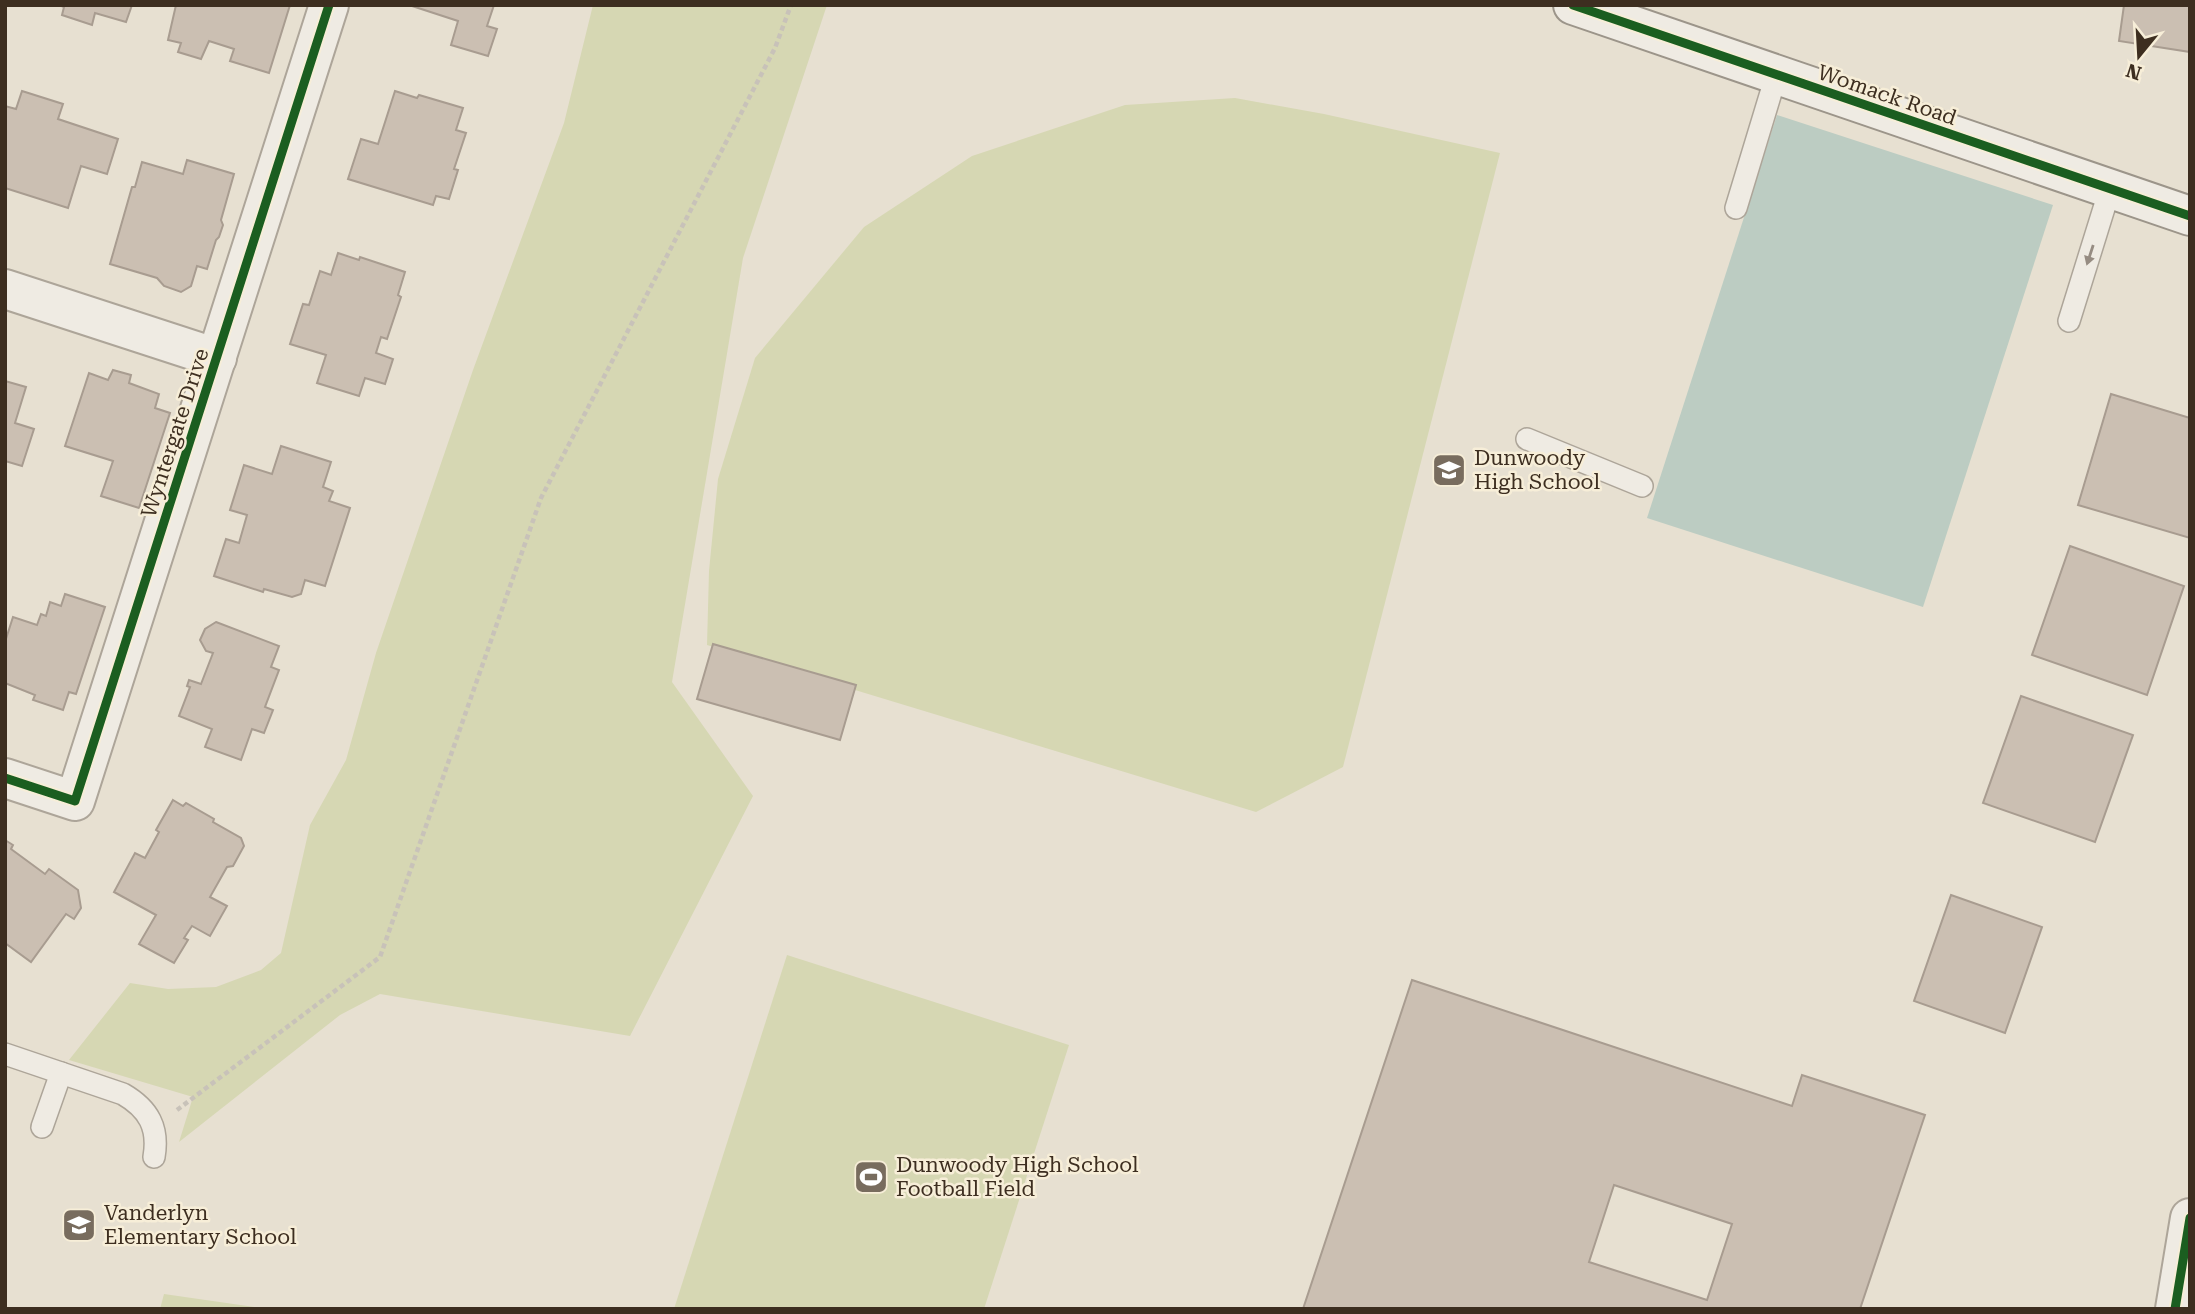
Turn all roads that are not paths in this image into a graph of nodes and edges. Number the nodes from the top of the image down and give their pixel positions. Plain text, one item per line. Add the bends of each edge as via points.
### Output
1 (329, 5) edge
2 (1573, 5) edge
3 (1776, 76) junction
4 (2110, 189) junction
5 (1736, 208) dead end
6 (2190, 216) edge
7 (5, 289) edge
8 (2069, 321) dead end
9 (217, 358) junction
10 (1527, 439) dead end
11 (1642, 485) dead end
12 (5, 778) edge
13 (5, 1054) edge
14 (61, 1073) junction
15 (42, 1128) dead end
16 (154, 1157) dead end
17 (2190, 1219) edge
18 (2175, 1309) edge

1 - 9 street, Wyntergate Drive
2 - 3 street, Womack Road
3 - 4 street, Womack Road
3 - 5 lane
4 - 6 street, Womack Road
4 -> 8 lane
7 - 9 street
9 - 12 street, Wyntergate Drive via 75,801
10 - 11 lane
13 - 14 lane
14 - 15 lane
14 - 16 lane via 136,1101 155,1127
17 - 18 street

